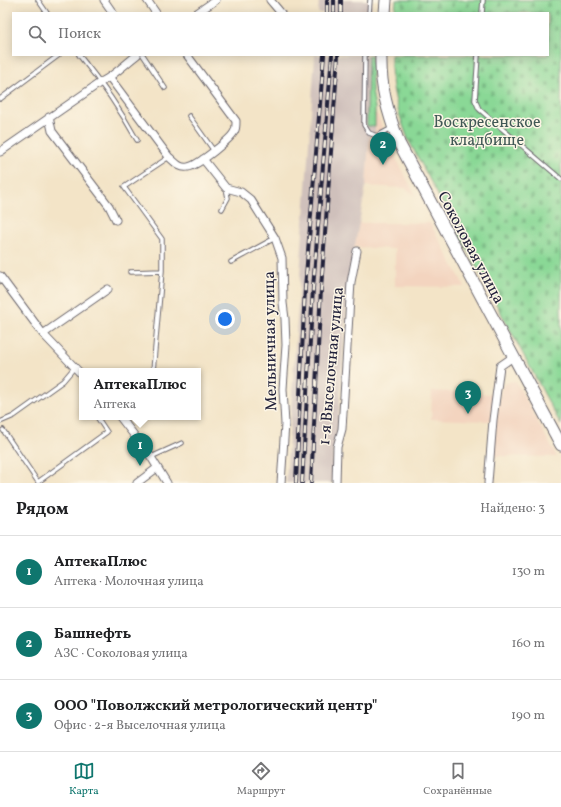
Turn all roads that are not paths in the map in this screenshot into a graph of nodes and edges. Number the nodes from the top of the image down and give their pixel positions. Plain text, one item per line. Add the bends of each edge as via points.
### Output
1 (38, 0) edge
2 (104, 0) edge
3 (147, 0) edge
4 (216, 0) edge
5 (270, 0) edge
6 (370, 0) edge
7 (386, 0) edge
8 (483, 0) edge
9 (46, 12) edge
10 (112, 12) edge
11 (155, 12) edge
12 (198, 12) edge
13 (280, 12) edge
14 (369, 12) edge
15 (385, 12) edge
16 (482, 12) edge
17 (58, 56) edge
18 (80, 56) edge
19 (136, 56) edge
20 (144, 56) edge
21 (188, 56) edge
22 (365, 56) edge
23 (382, 56) edge
24 (478, 56) edge
25 (110, 78) junction
26 (100, 82) junction
27 (165, 88) dead end
28 (0, 99) edge
29 (189, 116) dead end
30 (49, 118) junction
31 (393, 128) junction
32 (137, 140) dead end
33 (214, 151) junction
34 (0, 152) edge
35 (170, 157) junction
36 (203, 159) junction
37 (561, 179) edge
38 (226, 188) junction
39 (222, 209) dead end
40 (116, 220) dead end
41 (275, 238) junction
42 (357, 251) dead end
43 (231, 262) dead end
44 (130, 272) dead end
45 (162, 272) junction
46 (0, 276) edge
47 (108, 289) dead end
48 (43, 334) junction
49 (513, 358) junction
50 (75, 367) junction
51 (153, 368) edge
52 (79, 372) edge
53 (99, 420) edge
54 (124, 420) edge
55 (0, 422) edge
56 (3, 430) dead end
57 (182, 443) dead end
58 (561, 445) edge
59 (151, 457) junction
60 (157, 468) junction
61 (137, 483) edge
62 (167, 483) edge
63 (281, 483) edge
64 (336, 483) edge
65 (488, 483) edge

1 - 9 lane
2 - 10 street
3 - 11 street
4 - 12 street
5 - 13 street
6 - 14 lane
7 - 15 main road
8 - 16 lane
17 - 28 lane
18 - 26 lane
19 - 25 street
20 - 27 lane
21 - 33 street via 236,121 236,130 232,136
22 - 31 lane via 364,125 369,133 376,136
23 - 31 main road, Соколовая улица via 383,89
24 - 37 lane via 475,100 479,109
25 - 26 street
25 - 35 street
26 - 30 street
26 - 32 lane via 122,112
29 - 33 lane
30 - 34 street
30 - 40 street via 52,131 109,206
31 - 49 main road, Соколовая улица
33 - 36 street
35 - 36 street via 179,166 184,167
35 - 45 lane via 124,187 162,239
36 - 38 street
38 - 39 lane via 228,198
38 - 41 street, Мельничная улица via 241,192 251,200
41 - 43 lane
41 - 63 street, Мельничная улица via 282,258 286,345
42 - 64 street, 1-я Выселочная улица via 351,282
44 - 45 lane
45 - 51 lane
46 - 48 street
47 - 48 street
48 - 50 street
49 - 58 main road, Соколовая улица
49 - 65 street via 500,366
50 - 52 street
50 - 55 lane via 63,381 14,416
53 - 56 lane via 107,432 38,482
54 - 59 street
57 - 59 lane
59 - 60 street
60 - 61 street
60 - 62 street

